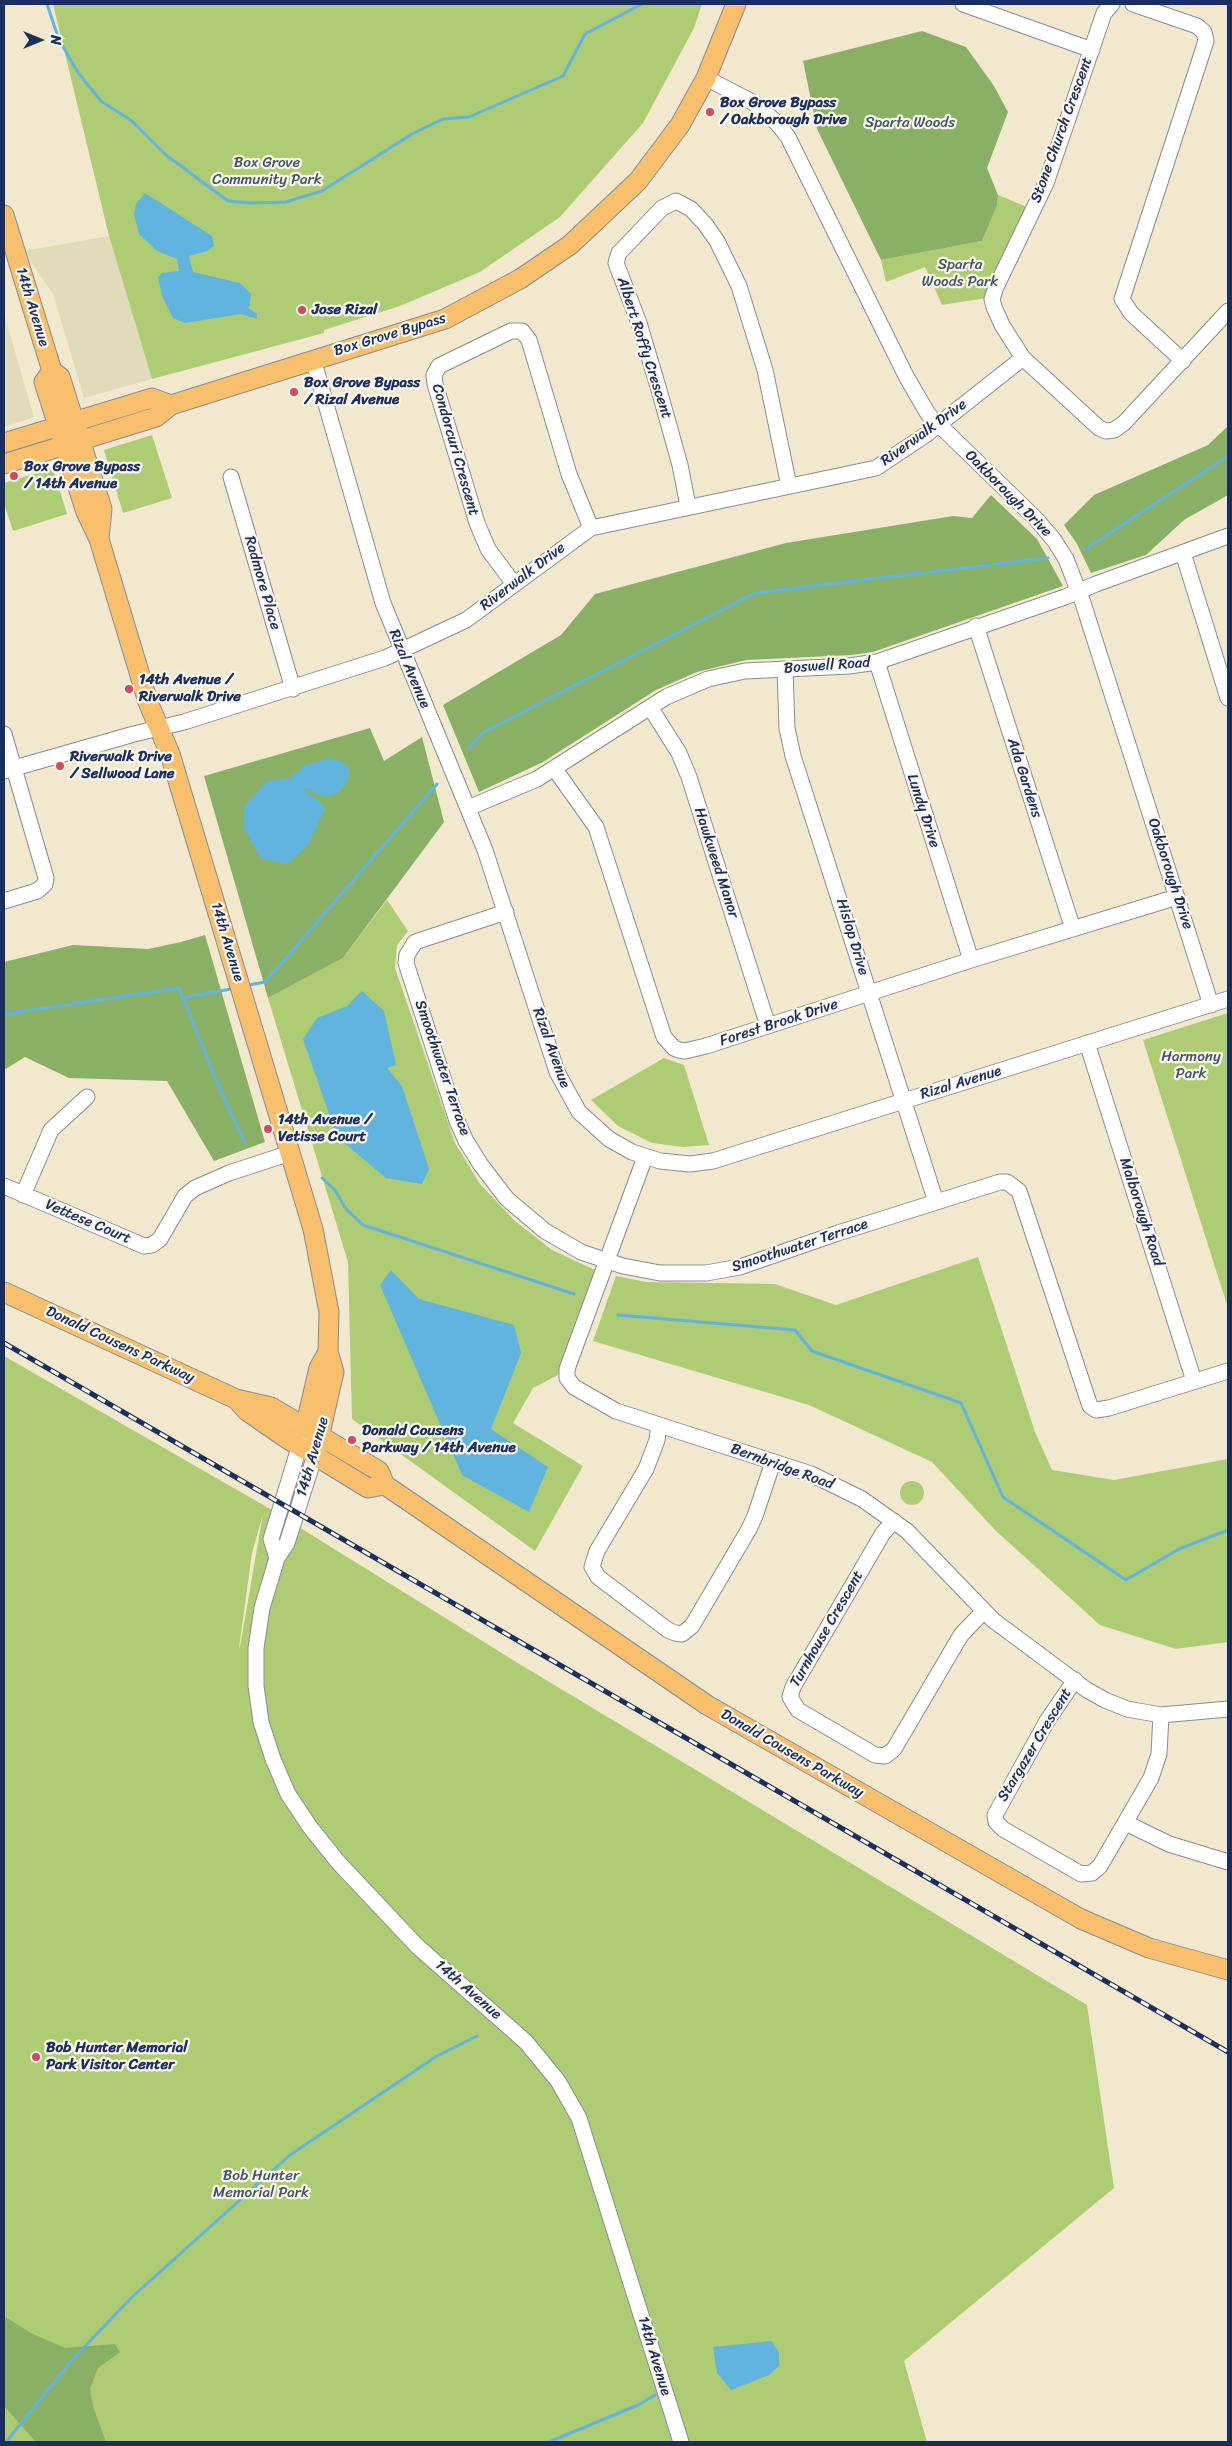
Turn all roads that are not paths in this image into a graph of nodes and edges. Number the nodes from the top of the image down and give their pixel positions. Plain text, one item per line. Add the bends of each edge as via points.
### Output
1 (736, 4) edge
2 (963, 4) edge
3 (1112, 4) edge
4 (1133, 4) edge
5 (1092, 50) junction
6 (706, 78) junction
7 (4, 215) edge
8 (1228, 311) edge
9 (1024, 358) junction
10 (313, 359) junction
11 (1183, 361) junction
12 (171, 404) junction
13 (66, 424) junction
14 (938, 425) junction
15 (4, 443) edge
16 (72, 443) junction
17 (4, 464) edge
18 (231, 477) dead end
19 (790, 486) junction
20 (688, 506) junction
21 (591, 528) junction
22 (1228, 536) edge
23 (1183, 554) junction
24 (514, 584) junction
25 (1079, 591) junction
26 (976, 626) junction
27 (401, 650) junction
28 (877, 662) junction
29 (785, 669) junction
30 (293, 689) junction
31 (1228, 698) edge
32 (650, 707) junction
33 (159, 728) junction
34 (4, 734) edge
35 (554, 768) junction
36 (9, 770) edge
37 (468, 808) junction
38 (1178, 897) junction
39 (4, 901) edge
40 (506, 912) junction
41 (1073, 929) junction
42 (971, 960) junction
43 (870, 994) junction
44 (1228, 999) edge
45 (1211, 1004) junction
46 (768, 1026) junction
47 (1087, 1043) junction
48 (87, 1097) dead end
49 (904, 1101) junction
50 (290, 1153) junction
51 (645, 1157) junction
52 (4, 1186) edge
53 (24, 1194) junction
54 (936, 1202) junction
55 (606, 1260) junction
56 (4, 1292) edge
57 (1228, 1370) edge
58 (1194, 1381) junction
59 (659, 1425) junction
60 (310, 1442) junction
61 (773, 1462) junction
62 (894, 1520) junction
63 (983, 1612) junction
64 (1075, 1680) junction
65 (1228, 1708) edge
66 (1161, 1715) junction
67 (1126, 1823) junction
68 (1228, 1862) edge
69 (1228, 1970) edge
70 (681, 2442) edge

1 - 6 main road, Box Grove Bypass
2 - 5 street
3 - 5 street, Stone Church Crescent via 1104,13
4 - 11 street via 1197,26 1204,32 1206,41 1122,299 1131,313
5 - 9 street, Stone Church Crescent via 1046,183 992,298 1002,325
6 - 10 main road, Box Grove Bypass via 680,125 638,181 570,245 520,279 445,319
6 - 14 street, Oakborough Drive via 754,103 788,137 906,376
7 - 13 main road, 14th Avenue via 52,371 60,377
8 - 11 street, Stone Church Crescent
9 - 11 street, Stone Church Crescent via 1106,431 1124,423
9 - 14 street, Riverwalk Drive
10 - 12 main road, Box Grove Bypass
10 - 27 street, Rizal Avenue via 383,603
12 - 13 main road, Box Grove Bypass via 152,398
12 - 16 main road, Box Grove Bypass via 156,417
13 - 15 main road, Box Grove Bypass
13 - 16 main road, 14th Avenue
14 - 19 street, Riverwalk Drive via 876,468
14 - 25 street, Oakborough Drive via 1046,530 1066,558
16 - 17 main road, Box Grove Bypass
16 - 33 main road, 14th Avenue via 102,509 99,539 148,702
18 - 30 street, Radmore Place
19 - 20 street, Riverwalk Drive
19 - 20 street, Albert Roffy Crescent via 765,370 739,286 705,224 691,209 676,201 662,208 619,253 616,263 654,373
20 - 21 street, Riverwalk Drive
21 - 24 street, Riverwalk Drive
21 - 24 street, Condorcuri Crescent via 568,474 529,340 522,331 511,331 439,366 434,374 435,384 477,523 488,549
22 - 23 street, Boswell Road
23 - 25 street, Boswell Road
23 - 31 street
24 - 27 street, Riverwalk Drive via 453,627
25 - 26 street, Boswell Road
25 - 38 street, Oakborough Drive
26 - 28 street, Boswell Road
26 - 41 street, Ada Gardens
27 - 30 street, Riverwalk Drive via 354,670
27 - 37 street, Rizal Avenue
28 - 29 street, Boswell Road
28 - 42 street, Lundy Drive
29 - 32 street, Boswell Road via 744,671 708,680
29 - 43 street, Hislop Drive via 787,728 792,750
30 - 33 street, Riverwalk Drive
32 - 35 street, Boswell Road
32 - 46 street, Hawkweed Manor via 684,765
33 - 36 street, Riverwalk Drive
33 - 50 main road, 14th Avenue via 170,754
34 - 36 street
35 - 37 street, Boswell Road
35 - 46 street, Forest Brook Drive via 596,827 668,1043 685,1051
36 - 39 street via 46,878 37,891
37 - 40 street, Rizal Avenue
38 - 41 street, Forest Brook Drive
38 - 45 street, Oakborough Drive
40 - 51 street, Rizal Avenue via 564,1089 579,1112 596,1129 617,1144
40 - 55 street, Smoothwater Terrace via 416,942 406,963 457,1120 481,1165 507,1199 545,1231 581,1252
41 - 42 street, Forest Brook Drive
42 - 43 street, Forest Brook Drive
43 - 46 street, Forest Brook Drive
43 - 49 street, Hislop Drive
44 - 45 street, Rizal Avenue
45 - 47 street, Rizal Avenue
47 - 49 street, Rizal Avenue
47 - 58 street, Malborough Road
48 - 53 street via 52,1130
49 - 51 street, Rizal Avenue via 713,1161 681,1163
49 - 54 street, Hislop Drive
50 - 53 street, Vettese Court via 195,1188 184,1196 160,1239 144,1246
50 - 60 main road, 14th Avenue via 313,1229 329,1312 328,1352 334,1372
51 - 55 street, Bernbridge Road
52 - 53 street, Vettese Court
54 - 55 street, Smoothwater Terrace via 730,1270 660,1273
54 - 58 street, Smoothwater Terrace via 1000,1182 1013,1184 1020,1191 1090,1406 1102,1410
55 - 59 street, Bernbridge Road via 567,1369 567,1378 574,1387 597,1402
56 - 60 main road, Donald Cousens Parkway via 236,1399 247,1411
57 - 58 street, Smoothwater Terrace
59 - 61 street, Bernbridge Road
59 - 61 street via 646,1469 597,1551 592,1567 598,1577 675,1633 682,1634 692,1626 749,1529
60 - 69 main road, Donald Cousens Parkway via 368,1488 385,1485 707,1705 1081,1919 1149,1948
60 - 70 street, 14th Avenue via 287,1543 277,1558 262,1608 256,1648 256,1686 261,1722 273,1759 288,1794 338,1862 417,1946 526,2042 558,2081 579,2118
61 - 62 street, Bernbridge Road via 842,1488
62 - 63 street, Bernbridge Road via 939,1562
62 - 63 street, Turnhouse Crescent via 883,1533 793,1687 790,1697 798,1710 875,1754 885,1756 894,1749 961,1634
63 - 64 street, Bernbridge Road
64 - 66 street, Bernbridge Road via 1115,1705
64 - 67 street, Stargazer Crescent via 1047,1721 1000,1803 996,1822 1004,1830 1081,1874 1092,1873 1100,1866
65 - 66 street, Bernbridge Road
66 - 67 street, Stargazer Crescent via 1156,1764
67 - 68 street via 1161,1841

